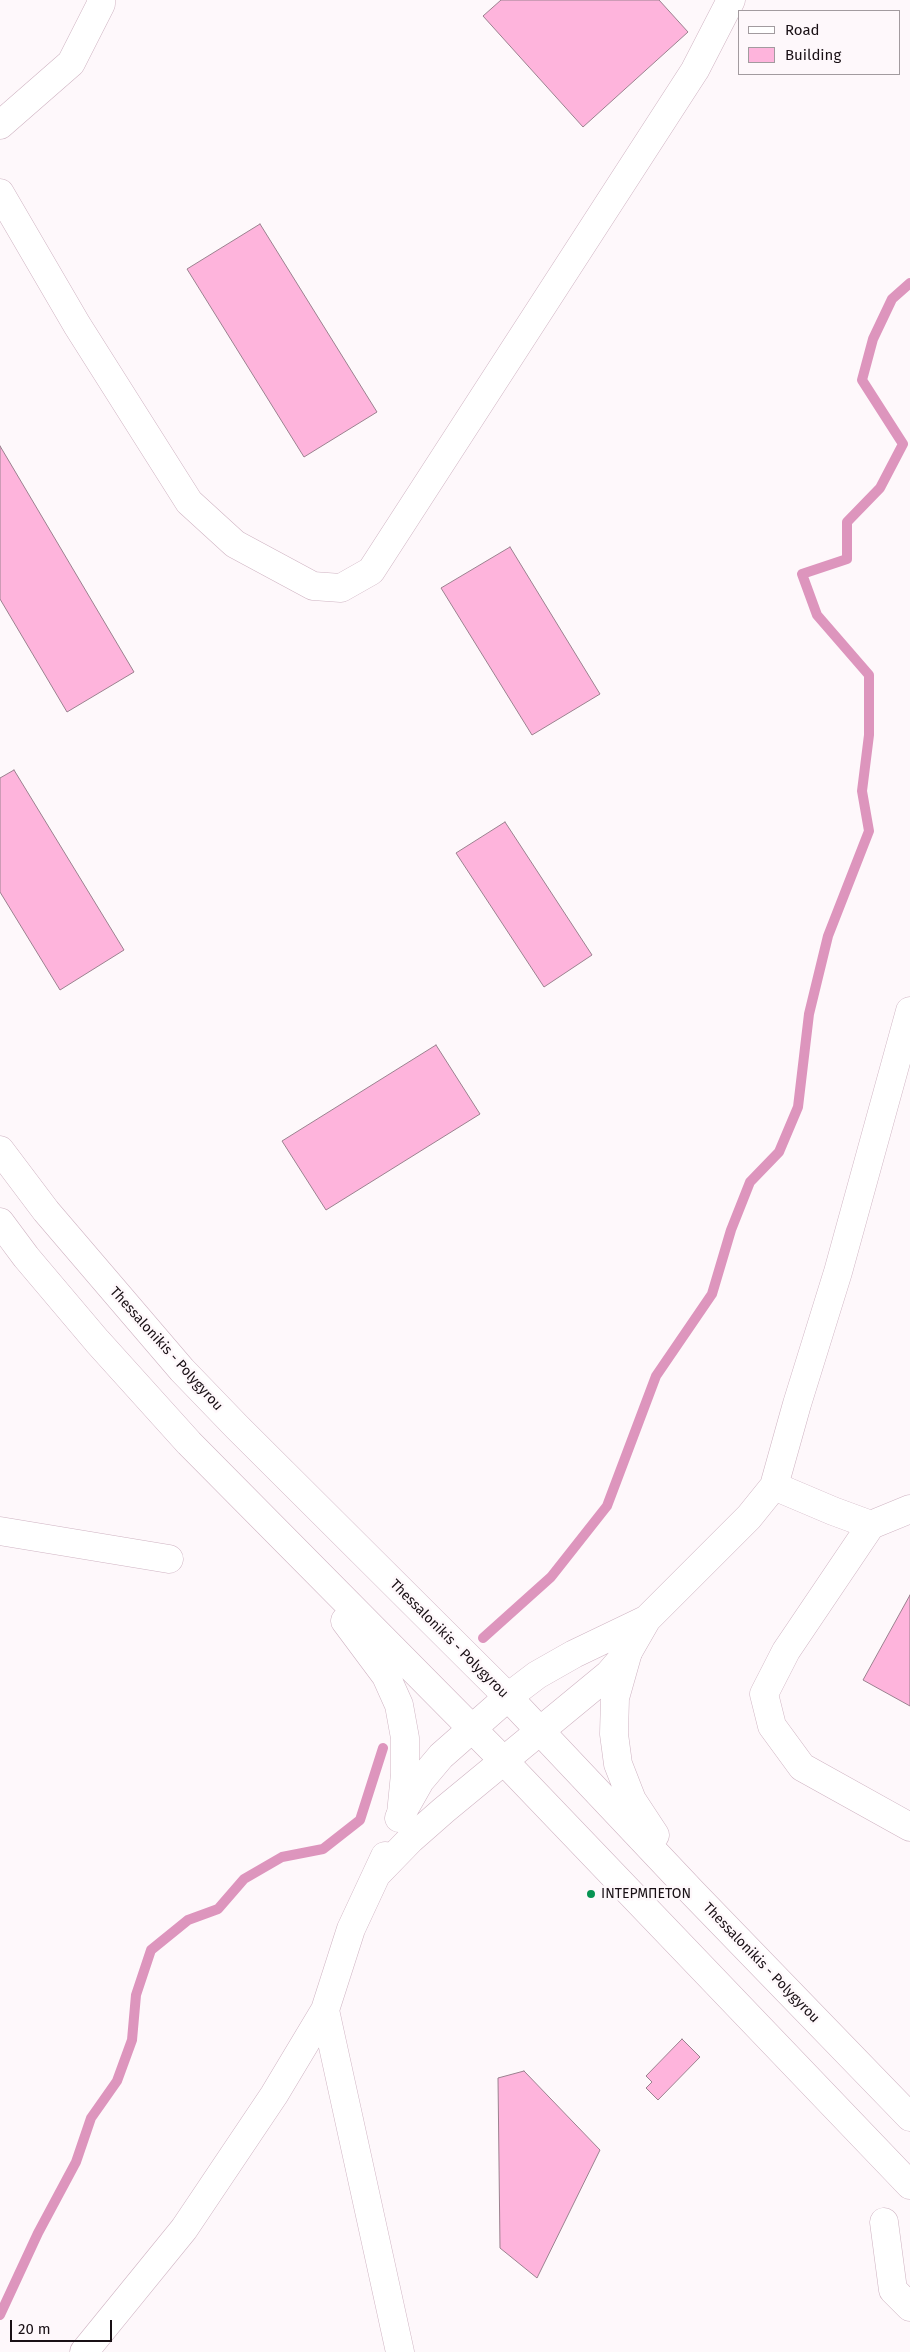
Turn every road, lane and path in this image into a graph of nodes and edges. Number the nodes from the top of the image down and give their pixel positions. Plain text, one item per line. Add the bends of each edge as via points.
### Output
1 (101, 0) edge
2 (731, 0) edge
3 (0, 125) edge
4 (0, 193) edge
5 (910, 1011) edge
6 (906, 1040) edge
7 (0, 1150) edge
8 (0, 1222) edge
9 (774, 1486) junction
10 (910, 1509) edge
11 (871, 1525) junction
12 (0, 1531) edge
13 (291, 1548) junction
14 (169, 1559) dead end
15 (647, 1620) junction
16 (628, 1652) junction
17 (508, 1697) junction
18 (472, 1728) junction
19 (540, 1732) junction
20 (504, 1761) junction
21 (401, 1814) junction
22 (910, 1827) edge
23 (378, 1873) junction
24 (693, 1893) junction
25 (324, 2010) junction
26 (910, 2117) edge
27 (910, 2185) edge
28 (884, 2222) dead end
29 (910, 2307) edge
30 (84, 2352) edge
31 (400, 2352) edge

1 - 3 street via 71,63
2 - 4 street via 695,70 371,571 341,588 313,586 235,544 189,502 77,325
5 - 6 street
6 - 9 street
7 - 17 street, Thessalonikis - Polygyrou via 52,1219 182,1370
8 - 13 street via 97,1341 189,1443
9 - 11 street
9 - 15 street via 749,1517
10 - 11 street
11 - 22 street via 786,1651 764,1694 772,1726 802,1767
12 - 14 street
13 - 18 street
13 - 21 street via 386,1676 399,1705 405,1738
15 - 16 street
15 - 17 street via 574,1654 537,1675
16 - 19 street via 609,1674
16 - 24 street via 615,1698 614,1734 618,1764 632,1800
17 - 18 street
17 - 19 street, Thessalonikis - Polygyrou
18 - 20 street
18 - 21 street via 420,1781
19 - 20 street
19 - 24 street, Thessalonikis - Polygyrou
20 - 23 street via 411,1839
20 - 27 street
21 - 23 street
23 - 25 street via 351,1929
24 - 26 street, Thessalonikis - Polygyrou
25 - 30 street via 274,2095 184,2229
25 - 31 street
28 - 29 street via 893,2290

